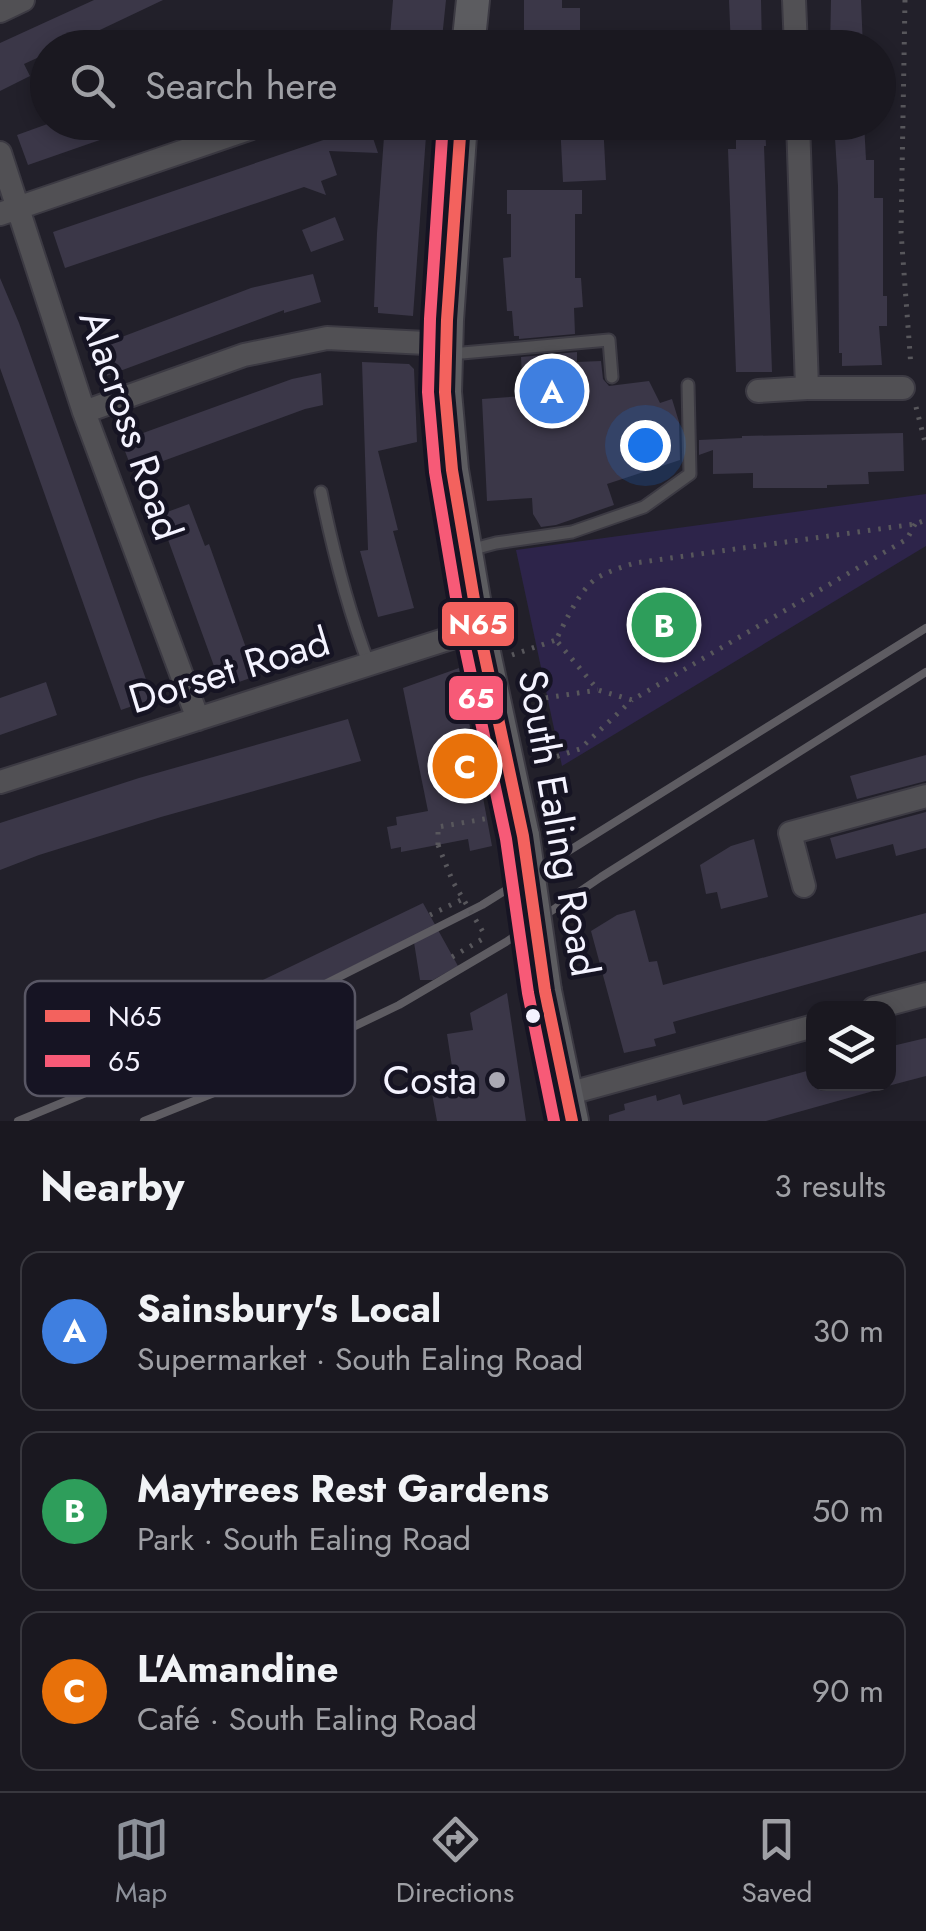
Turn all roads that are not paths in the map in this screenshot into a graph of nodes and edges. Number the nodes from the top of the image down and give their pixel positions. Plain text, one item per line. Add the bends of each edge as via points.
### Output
1 (23, 0) edge
2 (472, 0) edge
3 (794, 0) edge
4 (0, 11) edge
5 (470, 30) edge
6 (795, 30) edge
7 (216, 140) edge
8 (460, 140) edge
9 (799, 140) edge
10 (0, 153) edge
11 (9, 211) edge
12 (446, 349) junction
13 (612, 378) dead end
14 (907, 378) road end
15 (688, 384) dead end
16 (807, 388) junction
17 (758, 391) dead end
18 (84, 412) junction
19 (321, 492) dead end
20 (466, 551) junction
21 (479, 628) junction
22 (369, 665) junction
23 (198, 719) junction
24 (0, 782) edge
25 (926, 796) edge
26 (804, 886) dead end
27 (926, 994) edge
28 (896, 1002) edge
29 (806, 1029) edge
30 (570, 1108) edge

1 - 4 street
2 - 5 main road
3 - 6 street
7 - 11 street
8 - 12 main road, South Ealing Road
9 - 16 street
10 - 11 street, Alacross Road
11 - 18 street, Alacross Road
12 - 13 lane via 609,340
12 - 18 street via 327,338 244,355
12 - 20 main road, South Ealing Road via 452,470
14 - 16 street
15 - 20 lane via 690,474 669,490 644,508 572,532
16 - 17 street
18 - 23 street, Alacross Road
19 - 22 lane
20 - 21 main road, South Ealing Road
21 - 22 street, Dorset Road
21 - 30 main road, South Ealing Road, bridge
22 - 23 street, Dorset Road
23 - 24 street, Dorset Road
25 - 26 street via 790,833
27 - 28 street
29 - 30 street

